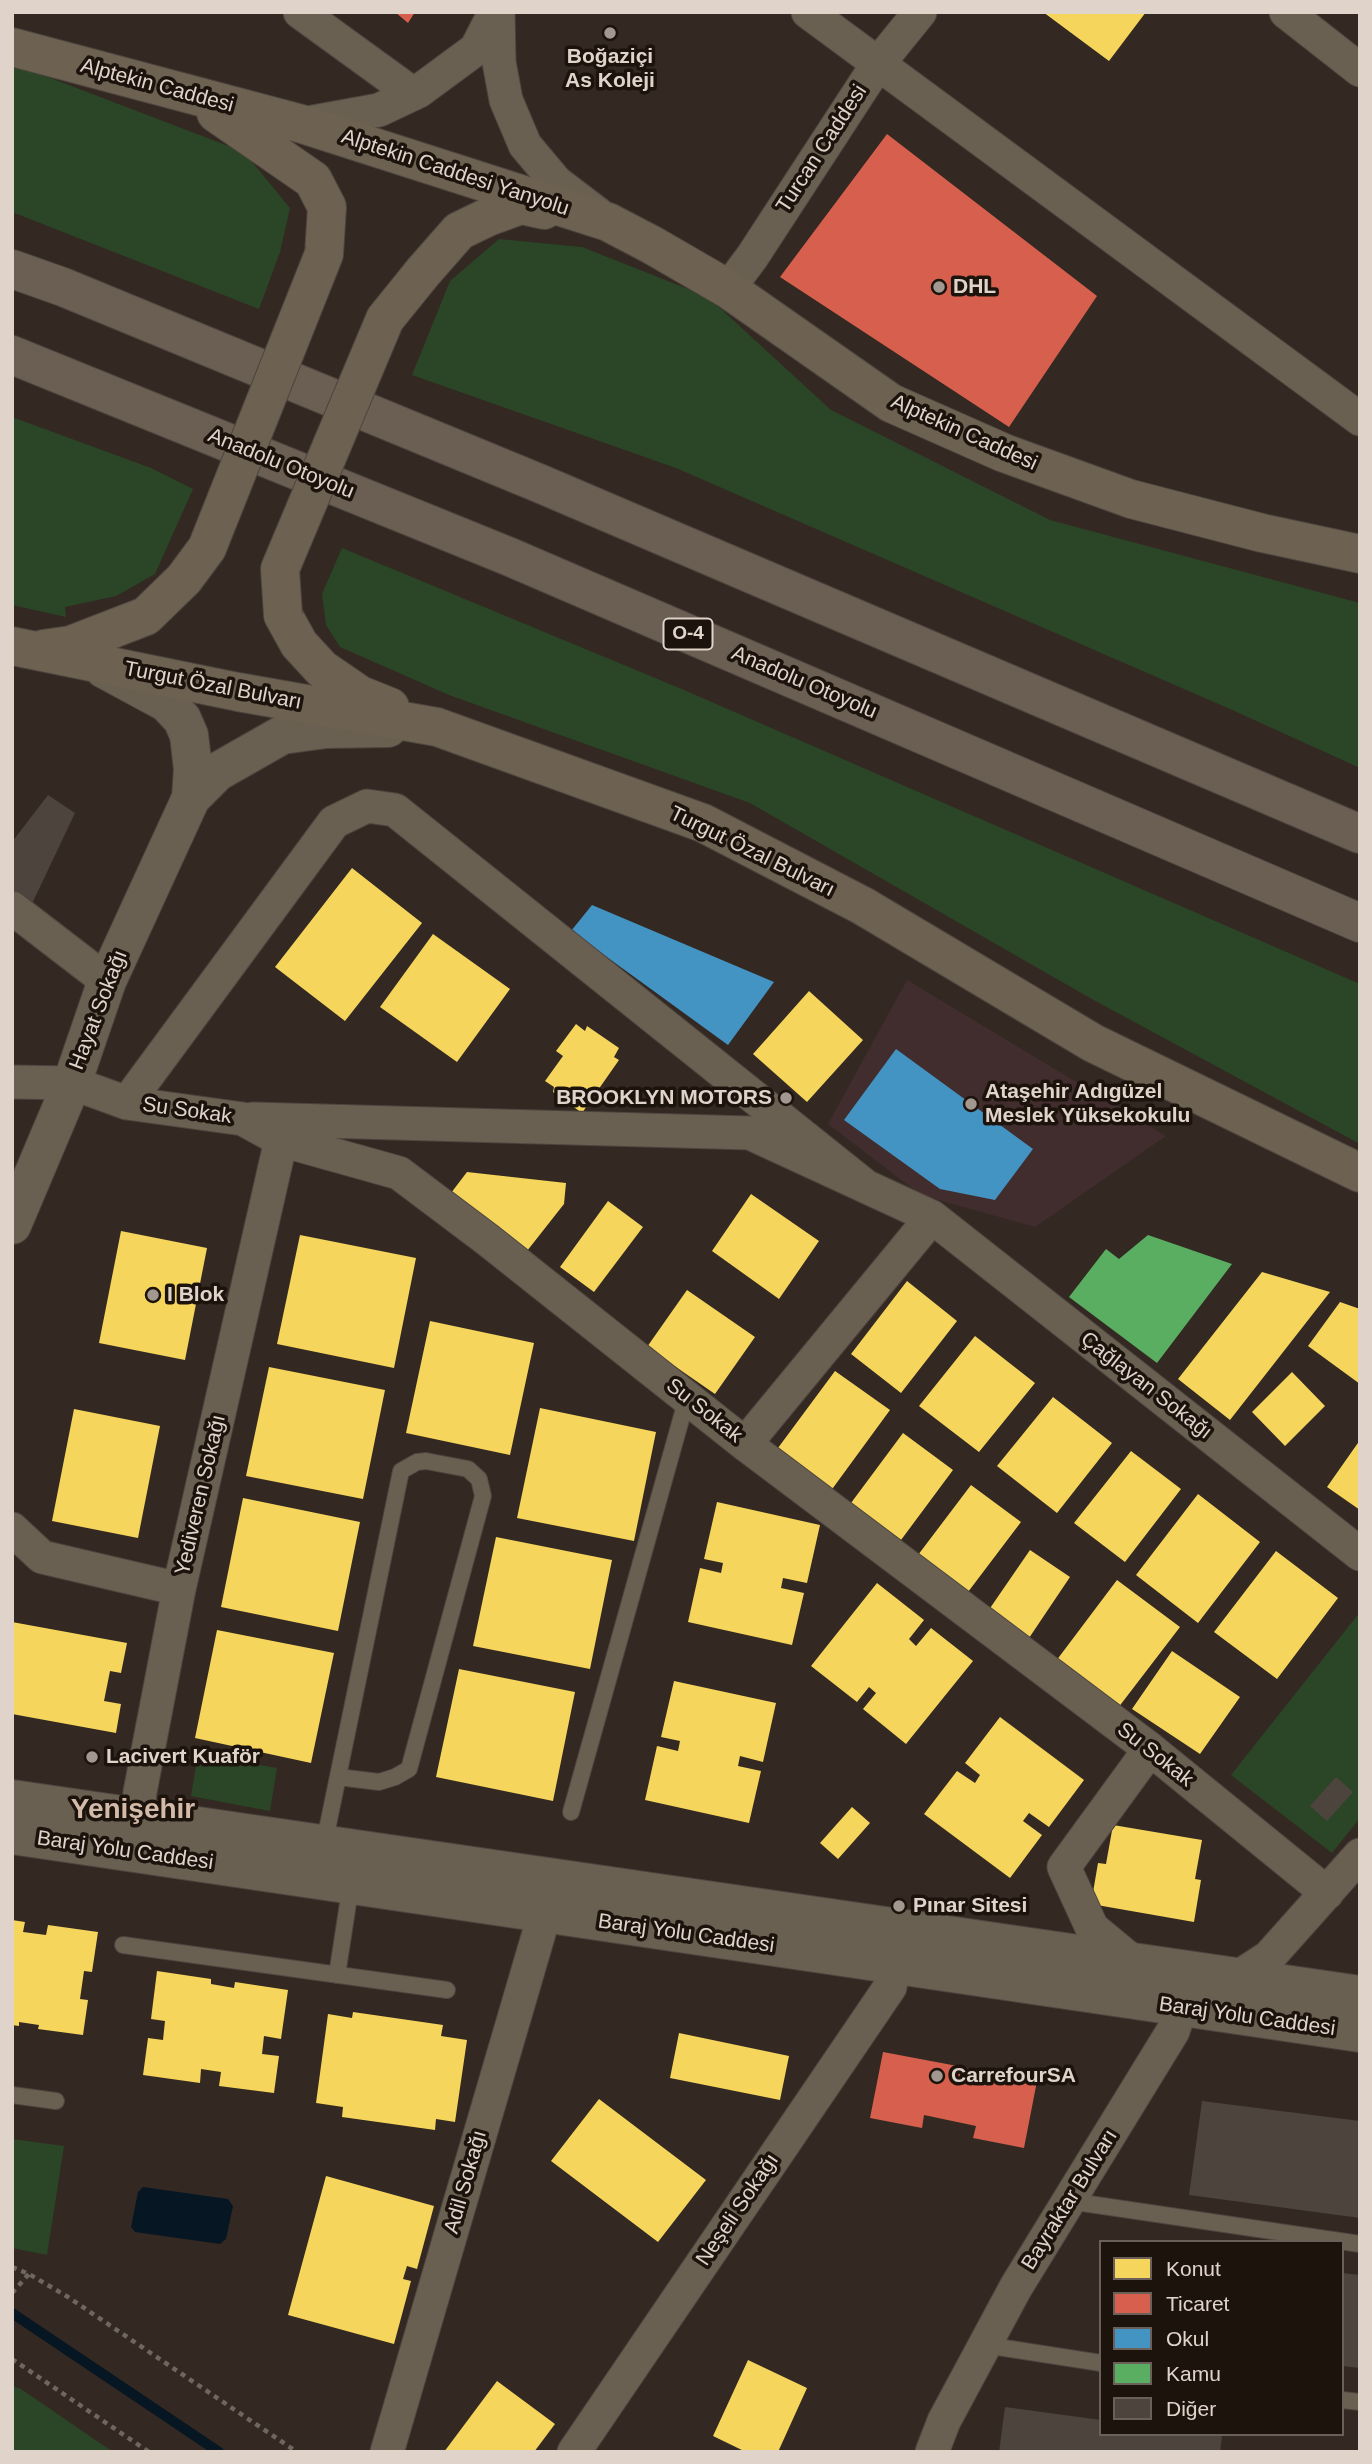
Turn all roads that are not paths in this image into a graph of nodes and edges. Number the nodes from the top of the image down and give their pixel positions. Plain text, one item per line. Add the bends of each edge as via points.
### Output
1 (300, 12) edge
2 (496, 12) edge
3 (808, 12) edge
4 (920, 12) edge
5 (1286, 12) edge
6 (12, 47) edge
7 (877, 65) junction
8 (1360, 71) edge
9 (413, 94) junction
10 (191, 96) junction
11 (302, 124) junction
12 (608, 222) junction
13 (12, 269) edge
14 (728, 289) junction
15 (12, 355) edge
16 (1360, 419) edge
17 (1360, 554) edge
18 (21, 648) edge
19 (96, 664) junction
20 (437, 727) junction
21 (191, 798) junction
22 (1360, 834) edge
23 (12, 908) edge
24 (1360, 923) edge
25 (107, 981) junction
26 (12, 1082) edge
27 (72, 1083) junction
28 (127, 1103) junction
29 (243, 1119) junction
30 (281, 1140) junction
31 (1360, 1173) edge
32 (864, 1185) junction
33 (932, 1217) junction
34 (12, 1225) edge
35 (687, 1398) junction
36 (745, 1444) junction
37 (12, 1529) edge
38 (1360, 1554) edge
39 (179, 1589) junction
40 (1150, 1749) junction
41 (338, 1777) junction
42 (12, 1799) edge
43 (571, 1812) dead end
44 (135, 1834) junction
45 (12, 1835) edge
46 (324, 1844) junction
47 (1360, 1855) edge
48 (351, 1884) junction
49 (1327, 1893) junction
50 (543, 1912) junction
51 (123, 1945) dead end
52 (1134, 1961) junction
53 (894, 1965) junction
54 (337, 1975) junction
55 (1238, 1977) junction
56 (447, 1990) dead end
57 (1360, 1995) edge
58 (1181, 2007) junction
59 (1360, 2033) edge
60 (12, 2095) edge
61 (56, 2101) dead end
62 (1069, 2202) junction
63 (1332, 2240) edge
64 (985, 2345) junction
65 (1099, 2363) edge
66 (387, 2452) edge
67 (574, 2452) edge
68 (932, 2452) edge

1 - 9 street
2 - 9 street via 476,49
2 - 12 street via 506,100 525,145 556,182
3 - 7 street
4 - 7 street, Turcan Caddesi
5 - 8 street
6 - 10 main road, Alptekin Caddesi
7 - 14 street, Turcan Caddesi
7 - 16 street
9 - 11 street via 379,110
10 - 11 main road, Alptekin Caddesi
10 - 18 main road, bridge via 313,180 327,207 324,254 206,548 184,579 146,616 71,645
11 - 12 main road, Alptekin Caddesi Yanyolu
12 - 14 main road, Alptekin Caddesi
12 - 20 main road, bridge via 521,205 459,231 385,318 280,569 284,615 299,645 322,669 360,695
13 - 22 highway via 541,484
14 - 17 main road, Alptekin Caddesi via 891,403 1004,453 1130,499
15 - 24 highway, Anadolu Otoyolu / O-4 via 510,557
18 - 19 main road, Turgut Özal Bulvarı
19 - 20 main road, Turgut Özal Bulvarı
19 - 21 street via 167,703 182,719 193,769
20 - 21 street via 326,729 282,735 217,772
20 - 31 main road, Turgut Özal Bulvarı via 702,823 863,906 1093,1043
21 - 25 street, Hayat Sokağı
23 - 25 street
25 - 27 street, Hayat Sokağı
26 - 27 street, Su Sokak
27 - 28 street, Su Sokak
27 - 34 street, Hayat Sokağı
28 - 29 street, Su Sokak
28 - 32 street via 334,822 367,806 395,810
29 - 30 street, Su Sokak
29 - 32 street, Çağlayan Sokağı via 750,1133
30 - 35 street, Su Sokak via 399,1173
30 - 39 street, Yediveren Sokağı
32 - 33 street, Çağlayan Sokağı
33 - 36 street
33 - 38 street, Çağlayan Sokağı
35 - 36 street, Su Sokak
35 - 43 lane
36 - 40 street, Su Sokak
37 - 39 street via 42,1557
39 - 44 street, Yediveren Sokağı
40 - 49 street, Su Sokak
40 - 52 street via 1064,1867 1092,1928
41 - 41 lane via 401,1471 417,1461 468,1469 479,1479 483,1496 409,1769 379,1782
41 - 46 lane
42 - 44 street, Baraj Yolu Caddesi
44 - 45 street, Baraj Yolu Caddesi
44 - 46 street, Baraj Yolu Caddesi
44 - 48 street, Baraj Yolu Caddesi
46 - 52 street, Baraj Yolu Caddesi
47 - 49 street
48 - 50 street, Baraj Yolu Caddesi
48 - 54 lane
49 - 55 street via 1269,1957
50 - 53 street, Baraj Yolu Caddesi
50 - 66 street, Adil Sokağı
51 - 54 lane
52 - 55 street, Baraj Yolu Caddesi
52 - 58 street
53 - 58 street, Baraj Yolu Caddesi
53 - 67 street, Neşeli Sokağı via 890,1987
54 - 56 lane
55 - 57 street, Baraj Yolu Caddesi
55 - 58 street
58 - 59 street, Baraj Yolu Caddesi
58 - 62 street, Bayraktar Bulvarı via 1173,2031
60 - 61 lane
62 - 63 lane
62 - 64 street, Bayraktar Bulvarı
64 - 65 lane
64 - 68 street, Bayraktar Bulvarı

